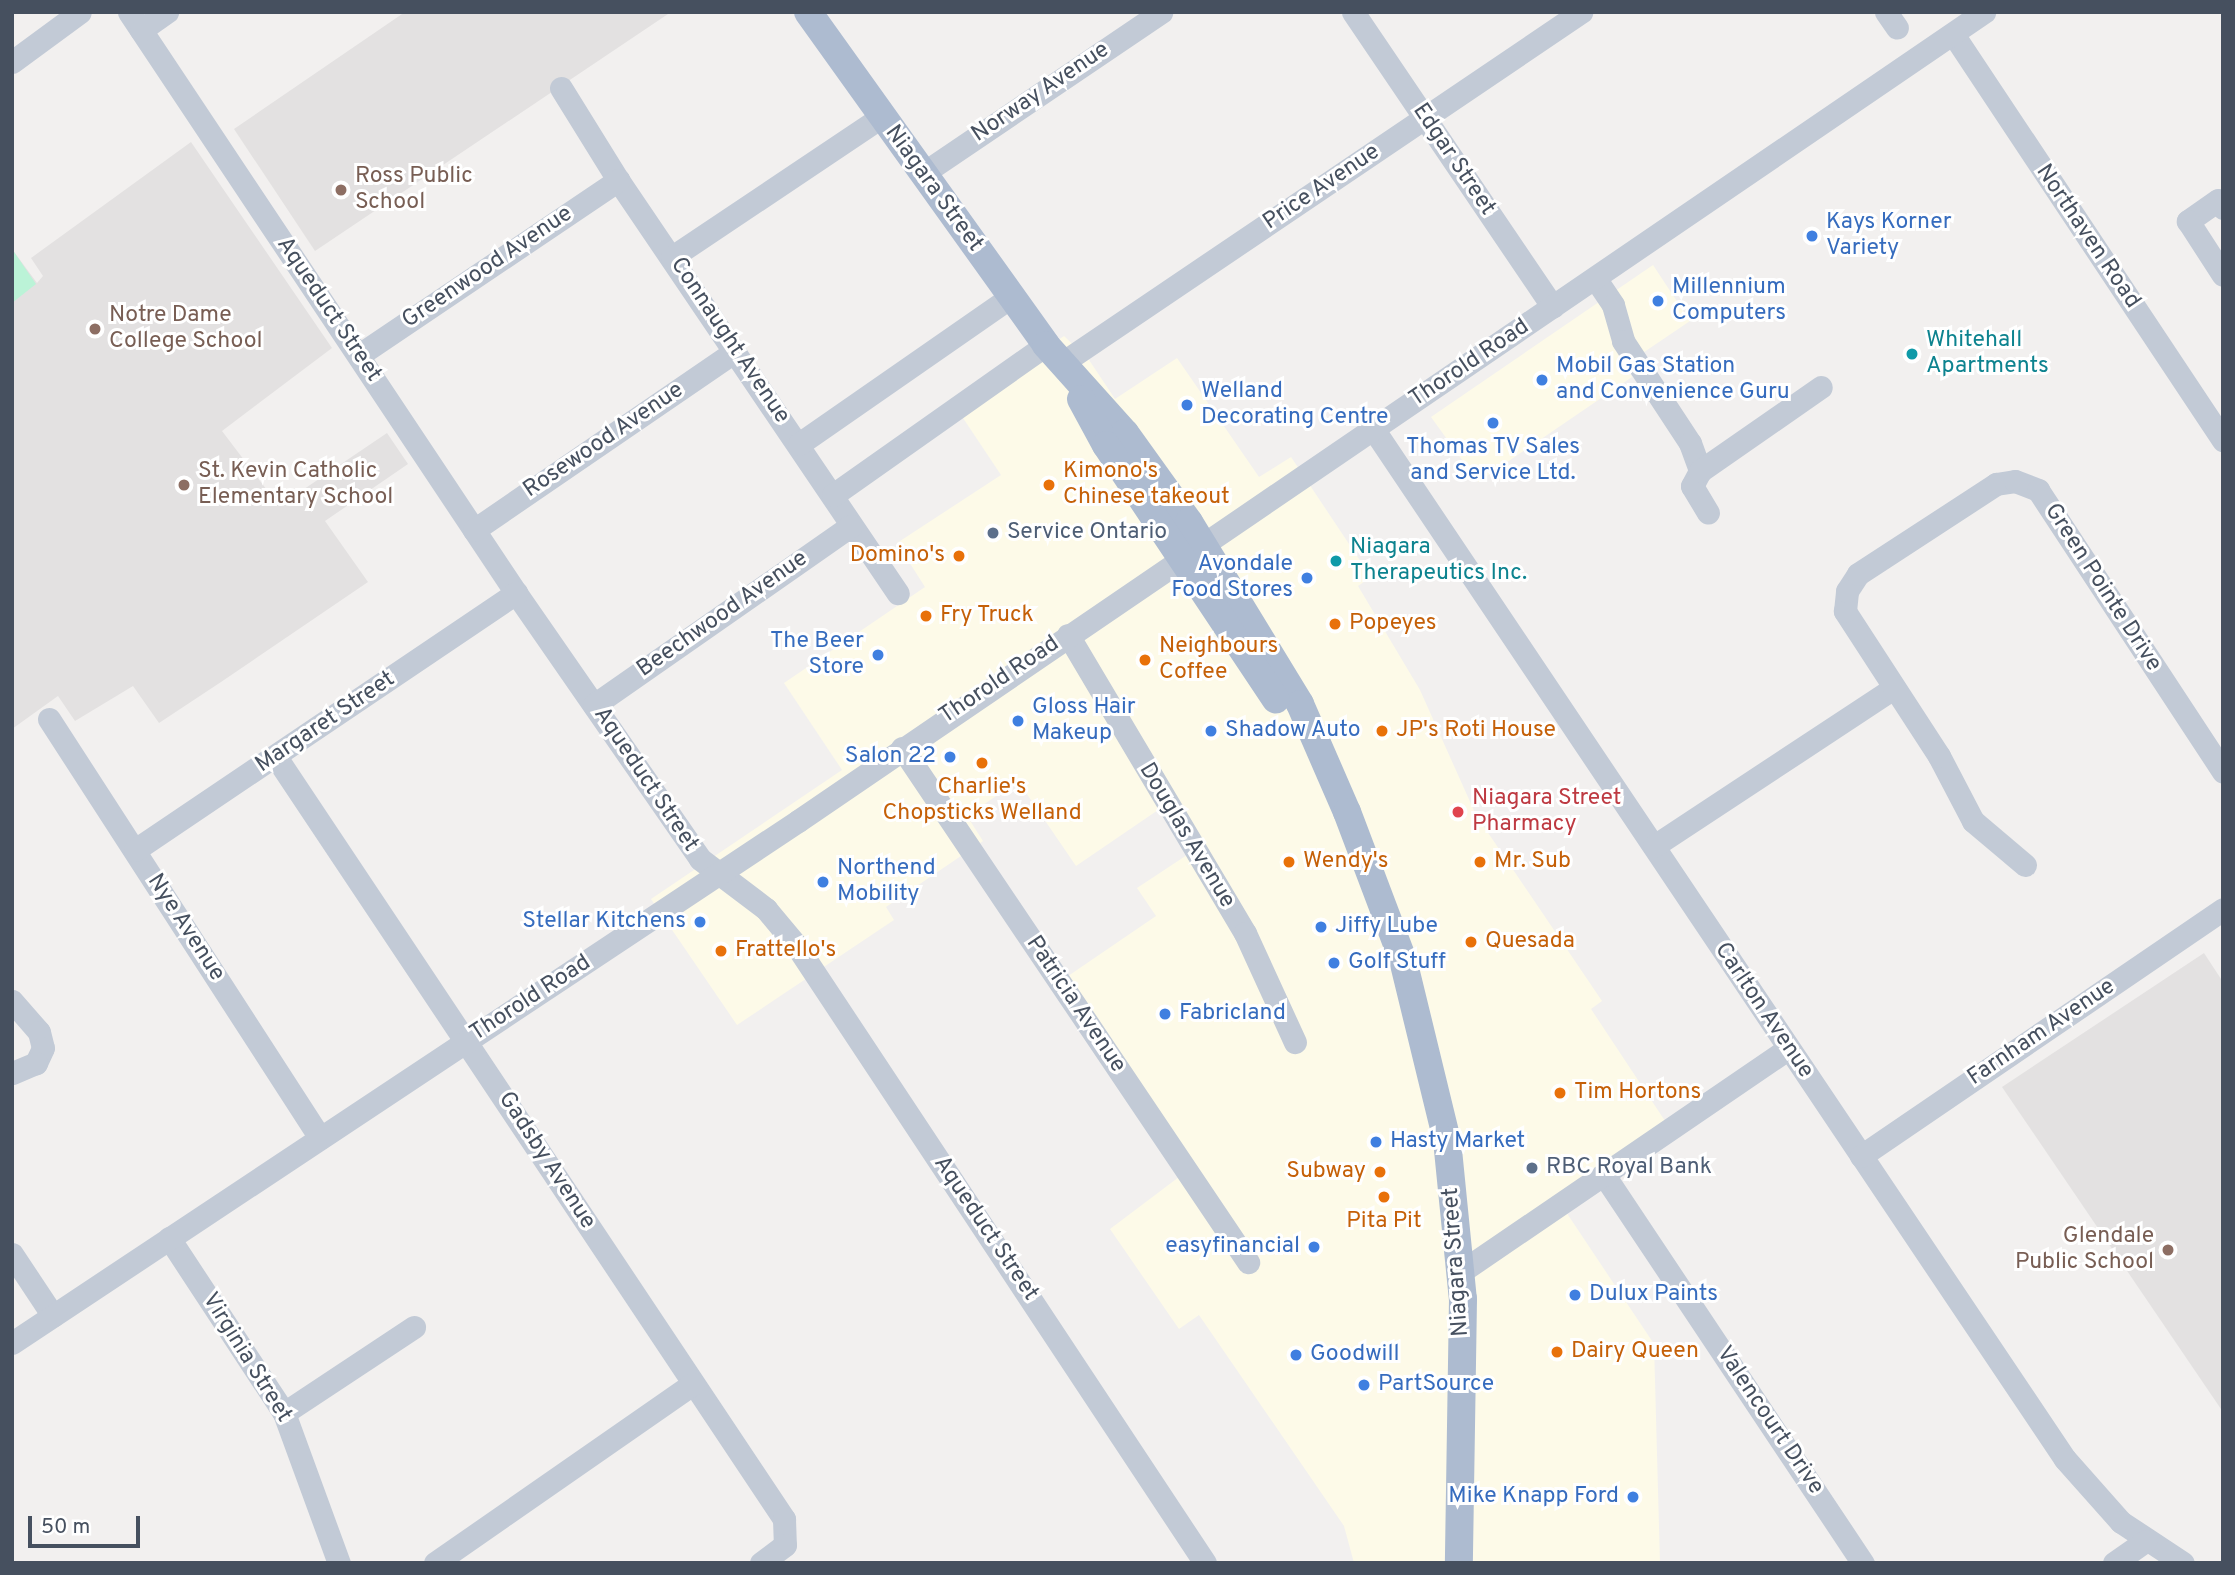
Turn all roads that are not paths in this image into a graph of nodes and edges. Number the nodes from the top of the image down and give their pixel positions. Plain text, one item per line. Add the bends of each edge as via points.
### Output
1 (80, 12) edge
2 (167, 12) edge
3 (808, 12) edge
4 (1161, 12) edge
5 (1353, 12) edge
6 (1581, 12) edge
7 (1984, 12) edge
8 (135, 21) edge
9 (1952, 34) junction
10 (12, 62) edge
11 (561, 88) dead end
12 (881, 117) junction
13 (1425, 118) junction
14 (922, 174) junction
15 (618, 180) junction
16 (2223, 208) edge
17 (672, 257) junction
18 (2223, 275) edge
19 (1595, 278) junction
20 (1012, 296) junction
21 (1553, 307) junction
22 (734, 352) junction
23 (1054, 354) junction
24 (359, 355) junction
25 (1821, 387) dead end
26 (1374, 430) junction
27 (2223, 441) edge
28 (799, 444) junction
29 (1700, 471) junction
30 (833, 495) junction
31 (1708, 513) dead end
32 (851, 526) junction
33 (474, 530) junction
34 (1193, 551) junction
35 (516, 593) junction
36 (898, 593) dead end
37 (1068, 635) junction
38 (1894, 688) junction
39 (594, 705) junction
40 (49, 719) dead end
41 (902, 748) junction
42 (276, 757) junction
43 (2223, 772) edge
44 (1654, 846) junction
45 (135, 850) junction
46 (2025, 865) dead end
47 (720, 873) junction
48 (2223, 909) edge
49 (12, 1001) edge
50 (465, 1042) junction
51 (1295, 1042) dead end
52 (1788, 1049) junction
53 (12, 1073) edge
54 (320, 1138) junction
55 (1861, 1156) junction
56 (1604, 1175) junction
57 (169, 1238) junction
58 (12, 1254) edge
59 (1248, 1262) dead end
60 (1462, 1271) junction
61 (53, 1315) junction
62 (414, 1327) dead end
63 (12, 1343) edge
64 (693, 1384) junction
65 (284, 1413) junction
66 (2145, 1541) junction
67 (339, 1563) edge
68 (435, 1563) edge
69 (761, 1563) edge
70 (1205, 1563) edge
71 (1459, 1563) edge
72 (1863, 1563) edge
73 (2114, 1563) edge
74 (2183, 1563) edge

1 - 10 street
2 - 8 street
3 - 12 main road, Niagara Street
4 - 14 street, Norway Avenue
5 - 13 street, Edgar Street
6 - 13 street, Price Avenue
7 - 9 street, Thorold Road
8 - 24 street, Aqueduct Street
9 - 19 street, Thorold Road
9 - 27 street, Northaven Road
11 - 15 street, Connaught Avenue
12 - 14 main road, Niagara Street
12 - 17 street
13 - 21 street, Edgar Street
13 - 23 street, Price Avenue
14 - 20 main road, Niagara Street
15 - 17 street, Connaught Avenue
15 - 24 street, Greenwood Avenue
16 - 18 street via 2218,200 2188,221
17 - 22 street, Connaught Avenue
19 - 21 street, Thorold Road
19 - 29 street via 1613,305 1623,341 1690,443
20 - 23 main road, Niagara Street
20 - 28 street
21 - 26 street, Thorold Road
22 - 28 street, Connaught Avenue
22 - 33 street, Rosewood Avenue
23 - 30 street, Price Avenue
23 - 34 main road, Niagara Street via 1106,445
24 - 33 street, Aqueduct Street
25 - 29 street
26 - 34 street, Thorold Road
26 - 44 street, Carlton Avenue
28 - 30 street, Connaught Avenue
29 - 31 street via 1692,486
30 - 32 street, Connaught Avenue
32 - 36 street, Connaught Avenue
32 - 39 street, Beechwood Avenue
33 - 35 street, Aqueduct Street
34 - 37 street, Thorold Road
34 - 60 main road, Niagara Street via 1297,738 1328,771 1385,906 1420,1018 1447,1140
35 - 39 street, Aqueduct Street
35 - 42 street, Margaret Street
37 - 41 street, Thorold Road
37 - 51 street, Douglas Avenue via 1245,933
38 - 43 street, Green Pointe Drive via 1848,620 1844,604 1850,585 1991,487 2021,482 2041,495
38 - 44 street
38 - 46 street, Green Pointe Drive via 1939,756 1973,821
39 - 47 street, Aqueduct Street via 700,859
40 - 45 street, Nye Avenue
41 - 47 street, Thorold Road
41 - 59 street, Patricia Avenue
42 - 45 street, Margaret Street
42 - 50 street, Gadsby Avenue
44 - 52 street, Carlton Avenue
45 - 54 street, Nye Avenue
47 - 50 street, Thorold Road
47 - 70 street, Aqueduct Street via 766,909 796,945
48 - 55 street, Farnham Avenue
49 - 53 street via 39,1032 43,1048 36,1063
50 - 54 street, Thorold Road
50 - 64 street, Gadsby Avenue
52 - 55 street, Carlton Avenue
52 - 56 street
54 - 57 street, Thorold Road
55 - 66 street, Carlton Avenue via 2065,1459 2100,1502
56 - 60 street
56 - 72 street, Valencourt Drive
57 - 61 street, Thorold Road
57 - 65 street, Virginia Street
58 - 61 street
60 - 71 main road, Niagara Street
61 - 63 street, Thorold Road
62 - 65 street
64 - 68 street
64 - 69 street, Gadsby Avenue via 784,1519 785,1545
65 - 67 street, Virginia Street
66 - 73 street
66 - 74 street, Carlton Avenue

